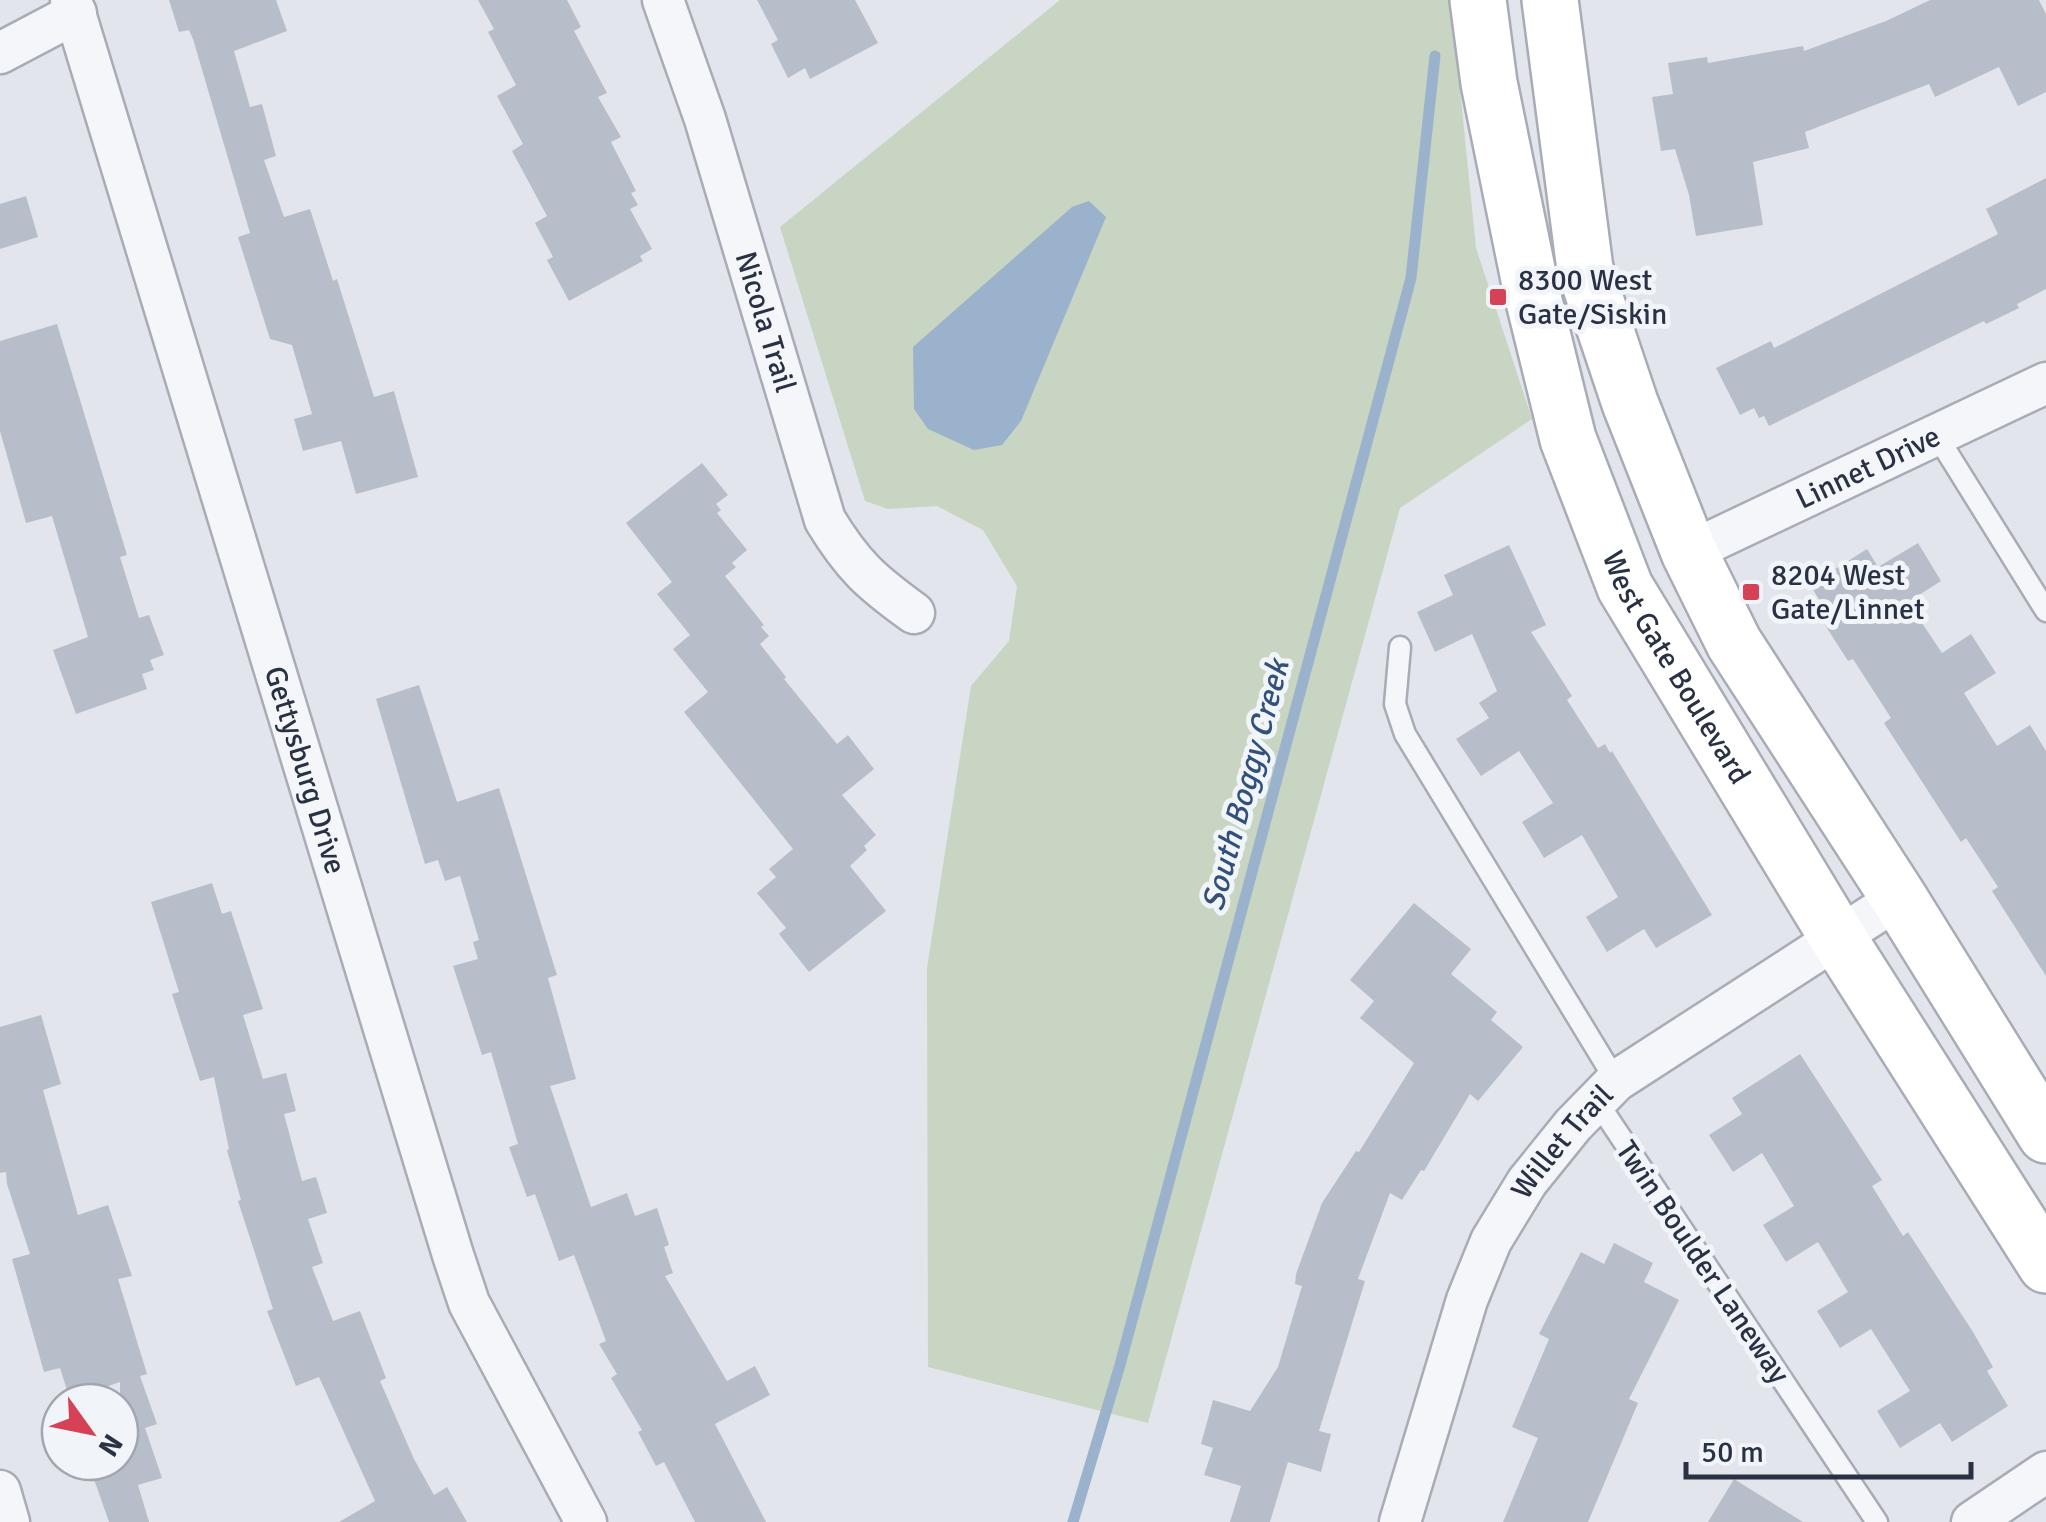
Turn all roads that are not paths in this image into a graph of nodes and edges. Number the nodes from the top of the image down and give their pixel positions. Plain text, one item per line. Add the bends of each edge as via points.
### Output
1 (663, 0) edge
2 (1493, 0) edge
3 (1550, 0) edge
4 (1478, 1) edge
5 (73, 6) edge
6 (0, 54) edge
7 (2046, 383) edge
8 (1936, 436) junction
9 (1688, 552) junction
10 (2046, 612) edge
11 (914, 613) dead end
12 (1400, 647) dead end
13 (1899, 898) junction
14 (1838, 938) junction
15 (1606, 1091) junction
16 (2046, 1135) edge
17 (2046, 1266) edge
18 (2046, 1472) edge
19 (0, 1492) edge
20 (9, 1522) edge
21 (586, 1522) edge
22 (1400, 1522) edge
23 (1877, 1522) edge
24 (1972, 1522) edge

1 - 11 street, Nicola Trail via 706,119 825,520 848,559
2 - 4 street
3 - 9 main road, West Gate Boulevard via 1585,269
4 - 14 main road, West Gate Boulevard via 1531,289 1568,439 1626,587
5 - 6 street
5 - 21 street, Gettysburg Drive via 469,1303
7 - 8 street, Linnet Drive
8 - 9 street, Linnet Drive
8 - 10 lane
9 - 13 main road, West Gate Boulevard via 1734,642
12 - 15 lane, Twin Boulder Laneway via 1395,704 1405,734
13 - 14 street, Willet Trail
13 - 16 main road, West Gate Boulevard
14 - 15 street, Willet Trail
14 - 17 main road, West Gate Boulevard
15 - 22 street, Willet Trail via 1528,1182 1491,1241
15 - 23 lane, Twin Boulder Laneway
18 - 24 street
19 - 20 street

